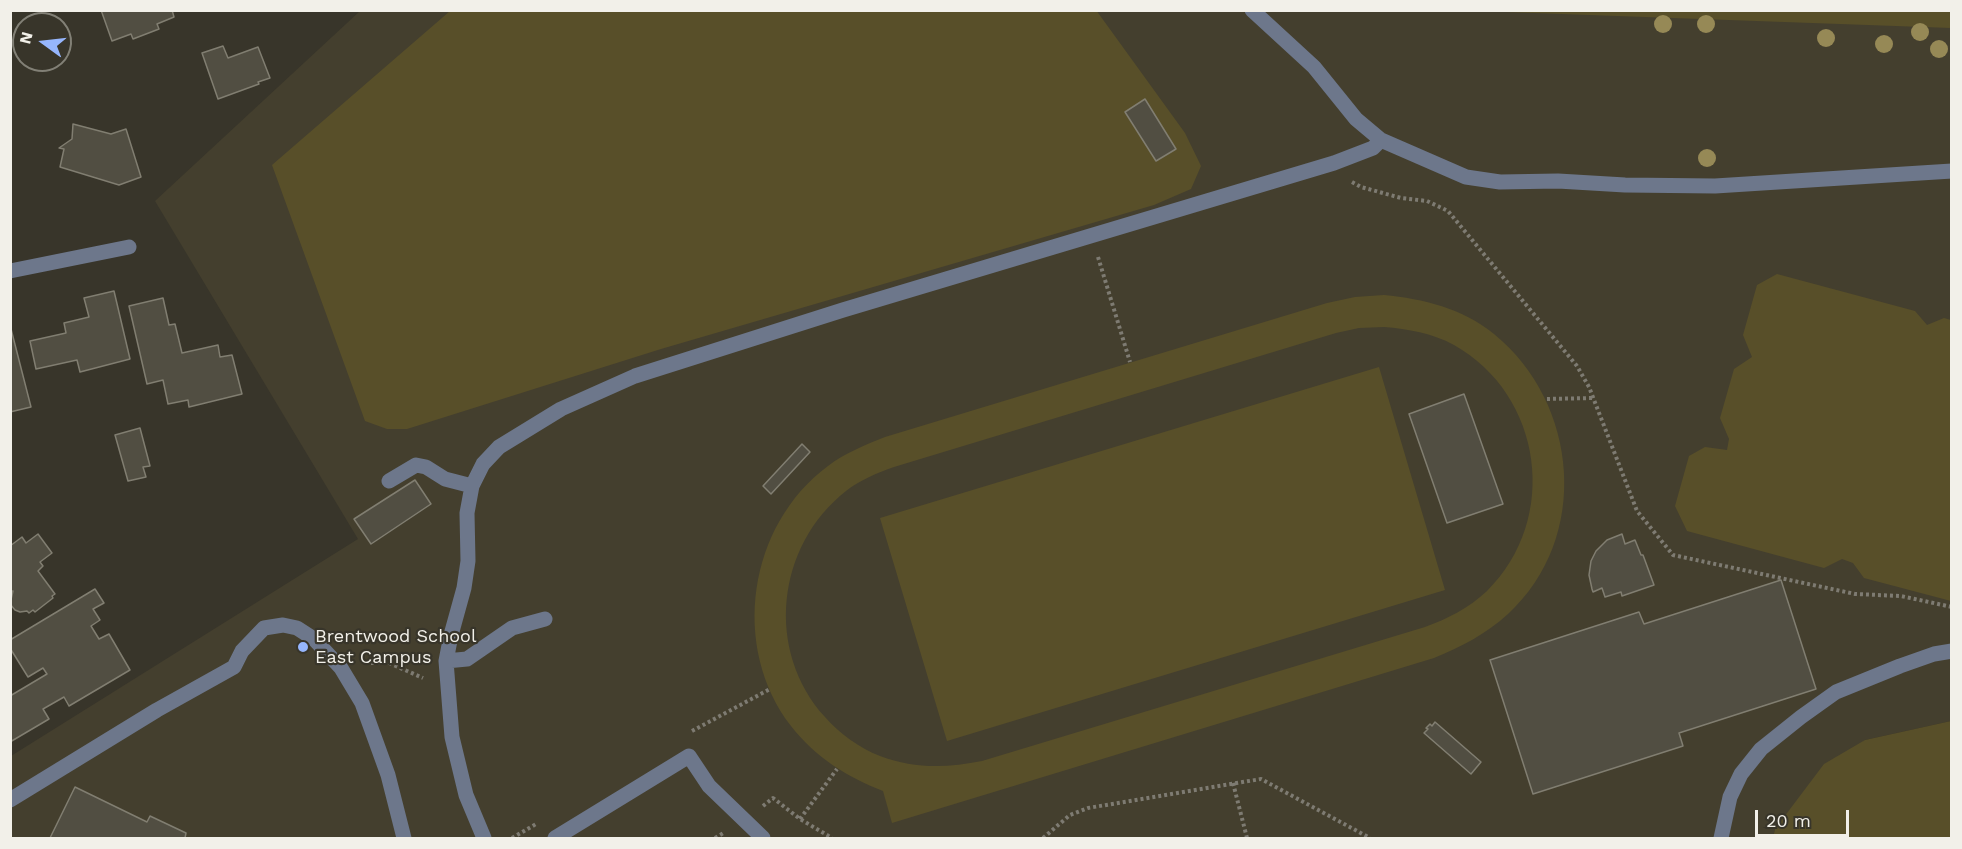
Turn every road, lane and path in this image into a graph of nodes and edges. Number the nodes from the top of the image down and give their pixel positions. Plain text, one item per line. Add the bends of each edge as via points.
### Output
1 (1252, 10) edge
2 (1381, 140) junction
3 (1334, 163) junction
4 (1952, 171) edge
5 (1092, 236) junction
6 (129, 247) dead end
7 (10, 271) edge
8 (1130, 362) dead end
9 (1593, 398) junction
10 (1547, 399) dead end
11 (389, 481) dead end
12 (472, 486) junction
13 (1952, 607) edge
14 (545, 619) dead end
15 (1952, 651) edge
16 (446, 661) junction
17 (360, 663) dead end
18 (427, 680) dead end
19 (837, 770) dead end
20 (1233, 783) junction
21 (772, 798) dead end
22 (10, 800) edge
23 (800, 819) junction
24 (404, 838) edge
25 (484, 838) edge
26 (555, 838) edge
27 (762, 838) edge
28 (832, 838) edge
29 (1043, 838) edge
30 (1247, 838) edge
31 (1370, 838) edge
32 (1720, 838) edge

1 - 2 street via 1314,67 1356,119
2 - 3 street via 1373,148
2 - 4 street via 1466,177 1500,182 1558,180 1715,186
3 - 5 street
3 - 9 path via 1337,173 1361,187 1427,201 1448,211 1577,366
5 - 8 path
5 - 12 street via 635,375 561,409 499,447 483,464
6 - 7 street
9 - 10 path
9 - 13 path via 1637,511 1672,555 1855,594 1900,596
11 - 12 street via 416,465 444,479
12 - 16 street via 467,513 467,570
14 - 16 street via 512,628 467,659
15 - 32 street via 1900,666 1836,692 1793,723 1761,749 1741,774 1730,796
16 - 25 street via 452,737 466,795
17 - 18 path via 389,663
19 - 23 path
20 - 29 path via 1088,808 1070,815
20 - 30 path
20 - 31 path via 1262,779
21 - 23 path
22 - 24 street via 234,667 242,651 264,628 283,625 297,628 314,639 341,668 362,703 388,776
23 - 28 path
26 - 27 street via 689,756 710,786

